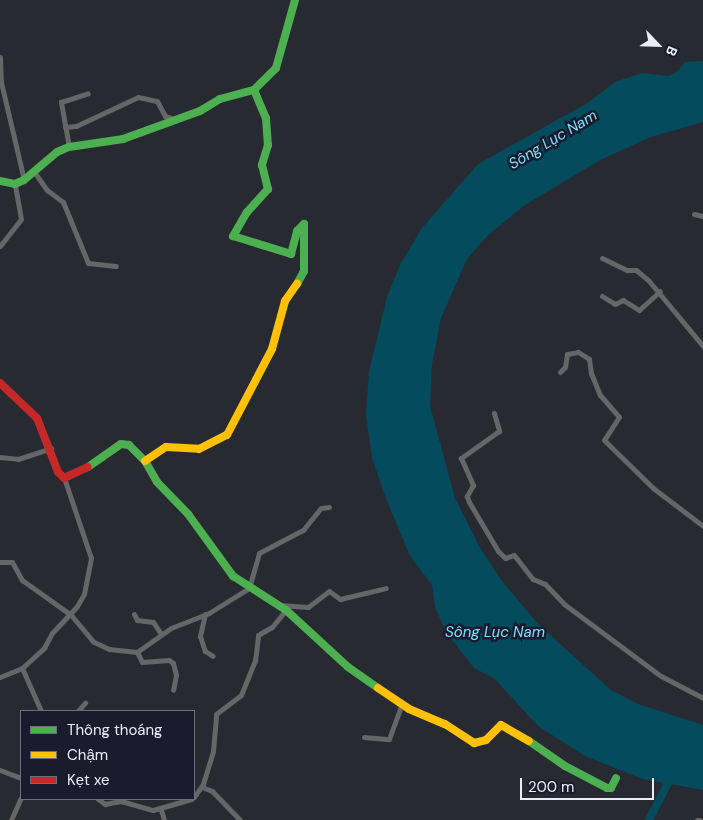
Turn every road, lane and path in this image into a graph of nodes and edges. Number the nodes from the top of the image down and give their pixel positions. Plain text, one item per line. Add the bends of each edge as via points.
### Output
1 (295, 0) edge
2 (0, 57) edge
3 (254, 90) junction
4 (88, 93) dead end
5 (174, 119) junction
6 (65, 127) junction
7 (69, 147) junction
8 (35, 173) junction
9 (24, 180) junction
10 (0, 181) edge
11 (15, 184) junction
12 (694, 214) dead end
13 (703, 216) edge
14 (0, 246) edge
15 (602, 258) dead end
16 (116, 266) dead end
17 (660, 291) junction
18 (602, 296) dead end
19 (703, 346) edge
20 (560, 372) dead end
21 (0, 383) edge
22 (494, 413) dead end
23 (52, 448) junction
24 (0, 457) edge
25 (146, 462) junction
26 (64, 478) junction
27 (329, 507) dead end
28 (703, 526) edge
29 (0, 562) edge
30 (249, 588) junction
31 (386, 588) dead end
32 (279, 605) junction
33 (286, 610) junction
34 (134, 614) dead end
35 (205, 614) junction
36 (71, 615) junction
37 (161, 634) junction
38 (137, 652) junction
39 (213, 656) dead end
40 (22, 668) junction
41 (0, 677) edge
42 (172, 690) dead end
43 (703, 698) edge
44 (84, 703) dead end
45 (402, 704) junction
46 (41, 710) edge
47 (79, 710) edge
48 (364, 737) dead end
49 (0, 770) edge
50 (20, 778) edge
51 (616, 778) dead end
52 (202, 787) junction
53 (195, 795) edge
54 (20, 800) edge
55 (99, 800) edge
56 (187, 800) edge
57 (160, 810) junction
58 (11, 820) edge
59 (164, 820) edge
60 (240, 820) edge

1 - 3 street via 276,68
2 - 9 street via 1,82
3 - 5 street via 220,98 200,111
3 - 25 street via 266,118 268,145 262,165 268,188 247,212 233,236 290,254 297,231 304,224 304,271 285,301 272,349 227,436 199,449 166,447
4 - 6 street via 62,101
5 - 6 street via 165,116 157,101 138,97 76,126
5 - 7 street via 123,138
6 - 7 street
7 - 8 street via 56,152
8 - 9 street
8 - 16 street via 47,190 63,202 88,263
9 - 11 street
10 - 11 street
11 - 14 street via 21,219
12 - 13 street
15 - 17 street via 627,270 636,270
17 - 18 street via 639,310 623,300 615,304
17 - 19 street
20 - 28 street via 565,367 567,354 577,352 589,359 590,373 600,395 619,417 604,440 653,488
21 - 23 street via 37,418
22 - 43 street via 499,431 461,458 473,485 467,496 469,502 498,551 505,558 514,555 533,579 545,584 564,604 661,676
23 - 24 street via 18,459
23 - 26 street via 57,469
25 - 26 street via 123,443 88,467
25 - 30 street via 157,482 192,519 224,565
26 - 36 street via 90,553 84,594
27 - 30 street via 321,508 302,530 257,556
29 - 36 street via 12,562 22,580
30 - 32 street
30 - 35 street
31 - 32 street via 340,599 329,591 308,607
32 - 33 street
33 - 45 street via 342,662
33 - 52 street via 272,627 258,635 255,661 241,695 216,714 214,751
34 - 37 street via 137,620 153,622
35 - 37 street
35 - 39 street via 200,636 205,651
36 - 38 street via 99,645
36 - 40 street
37 - 38 street
38 - 42 street via 142,662 169,660 173,663 176,675
40 - 41 street
40 - 46 street
44 - 47 street
45 - 48 street via 388,740
45 - 51 street via 474,743 486,740 501,725 507,726 565,766 607,788 611,788
49 - 50 street
52 - 53 street
52 - 60 street via 212,791
54 - 58 street
55 - 57 street via 105,804 121,801 139,809
56 - 57 street
57 - 59 street

